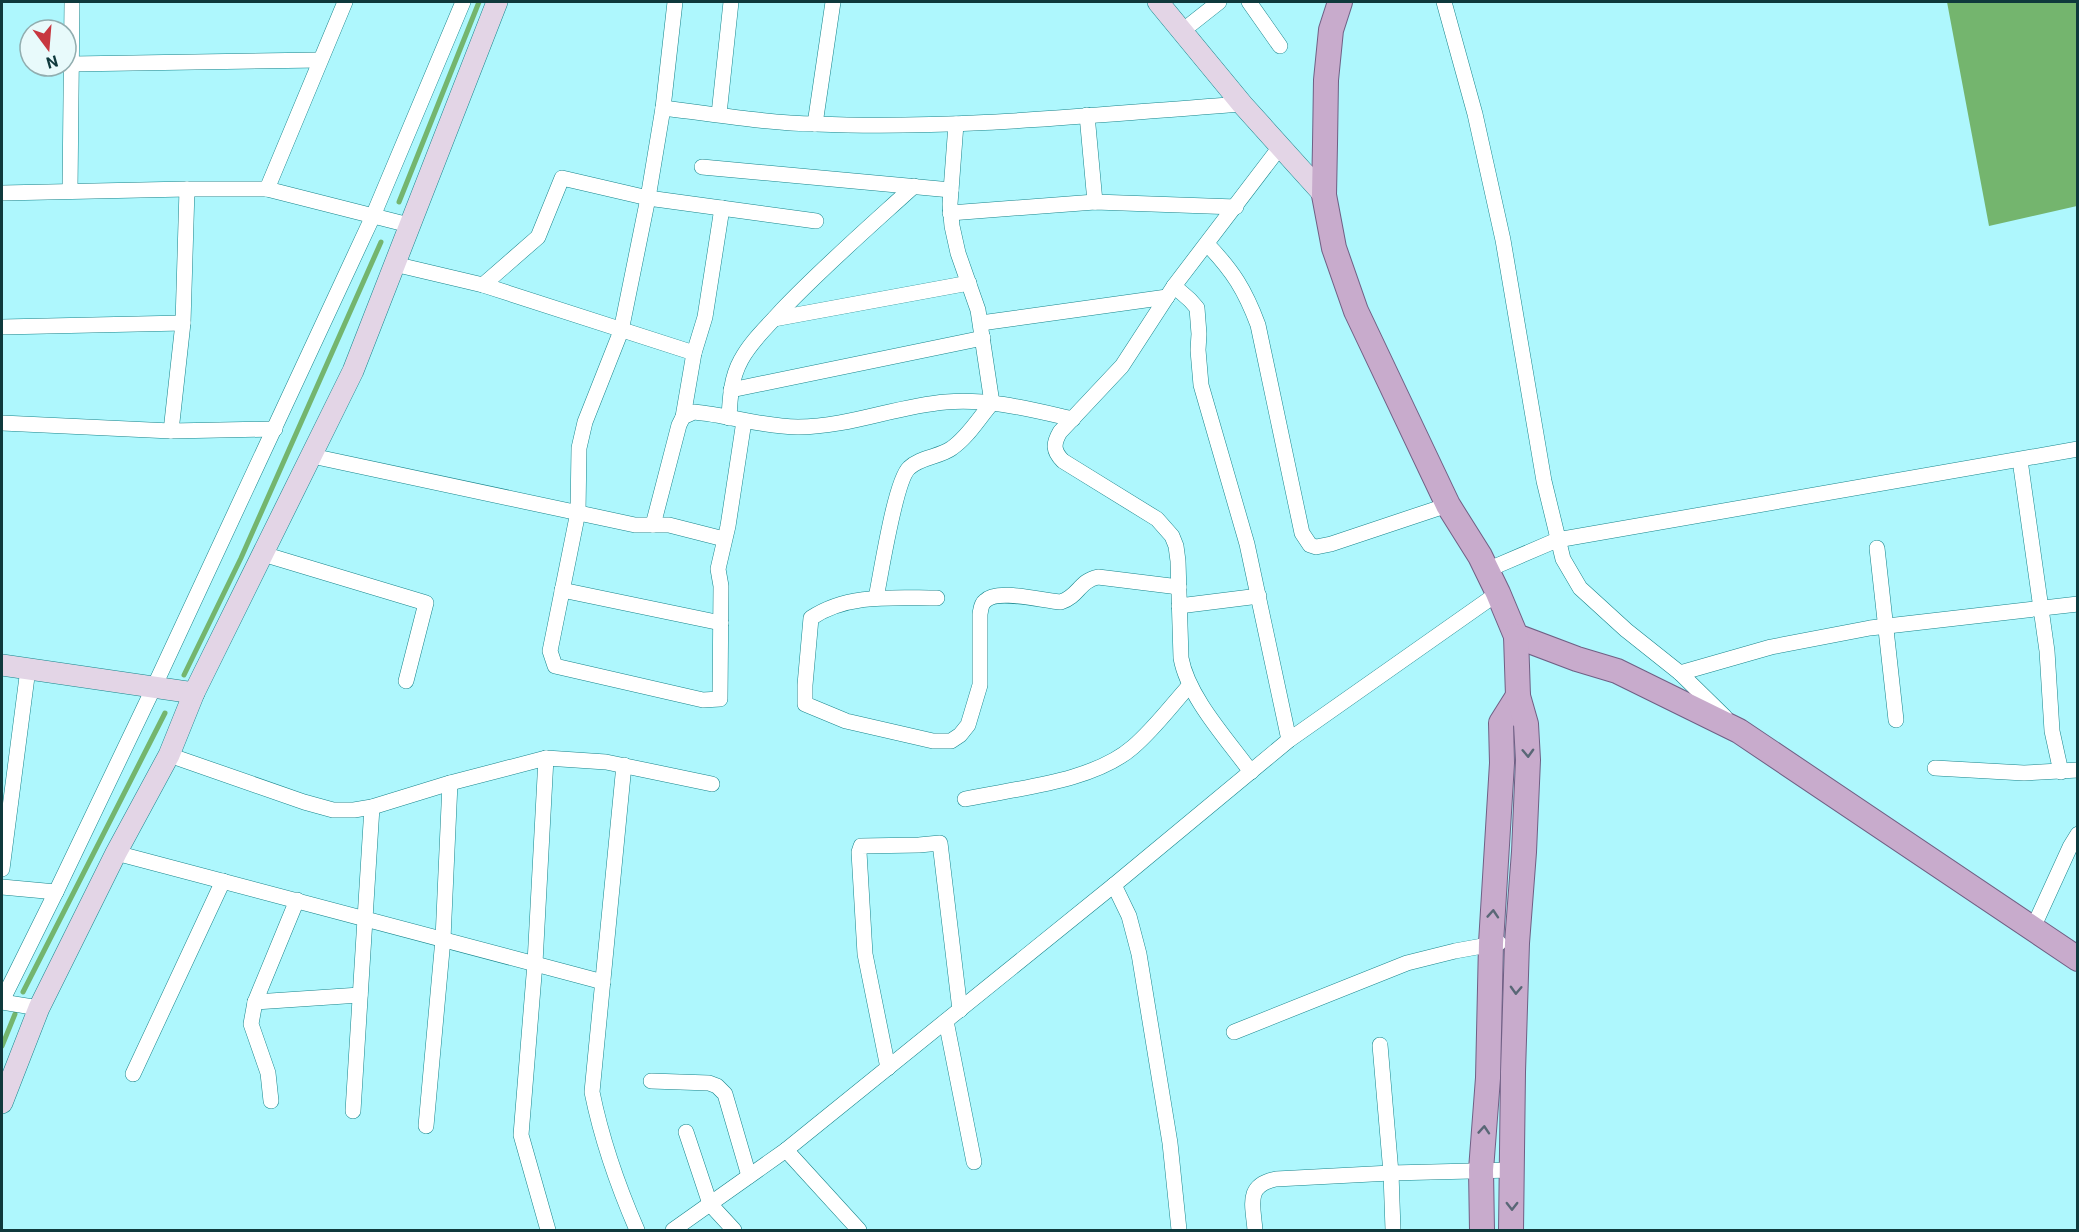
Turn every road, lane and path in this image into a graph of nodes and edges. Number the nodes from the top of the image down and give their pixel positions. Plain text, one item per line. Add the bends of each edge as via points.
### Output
1 (72, 2) edge
2 (345, 2) edge
3 (464, 2) edge
4 (497, 2) edge
5 (675, 2) edge
6 (731, 2) edge
7 (833, 2) edge
8 (1158, 2) edge
9 (1219, 2) edge
10 (1249, 2) edge
11 (1340, 2) edge
12 (1444, 2) edge
13 (72, 18) edge
14 (1181, 32) junction
15 (1280, 46) dead end
16 (319, 60) junction
17 (78, 64) edge
18 (72, 78) edge
19 (1242, 104) junction
20 (663, 108) junction
21 (719, 114) junction
22 (1087, 115) junction
23 (815, 124) junction
24 (956, 124) junction
25 (1280, 147) junction
26 (702, 167) dead end
27 (914, 186) junction
28 (187, 189) junction
29 (267, 189) junction
30 (951, 190) junction
31 (70, 191) junction
32 (2, 193) edge
33 (1324, 195) junction
34 (648, 198) junction
35 (1095, 202) junction
36 (1236, 207) junction
37 (722, 208) junction
38 (950, 213) junction
39 (373, 216) junction
40 (816, 221) dead end
41 (409, 225) junction
42 (1207, 244) junction
43 (394, 264) junction
44 (969, 283) junction
45 (483, 285) junction
46 (1171, 292) junction
47 (774, 319) junction
48 (183, 323) junction
49 (2, 327) edge
50 (982, 330) junction
51 (621, 331) junction
52 (694, 353) junction
53 (731, 390) junction
54 (992, 403) junction
55 (683, 417) junction
56 (1073, 419) junction
57 (736, 420) junction
58 (2, 423) edge
59 (275, 429) junction
60 (171, 431) junction
61 (2078, 449) edge
62 (312, 456) junction
63 (2020, 460) junction
64 (1448, 505) junction
65 (578, 512) junction
66 (653, 525) junction
67 (724, 539) junction
68 (1557, 540) junction
69 (1877, 548) dead end
70 (263, 554) junction
71 (1487, 570) junction
72 (1179, 587) junction
73 (562, 590) junction
74 (1498, 593) junction
75 (1259, 596) junction
76 (876, 598) junction
77 (937, 598) dead end
78 (2078, 604) edge
79 (1179, 606) junction
80 (2042, 608) junction
81 (721, 623) junction
82 (1886, 626) junction
83 (1516, 636) junction
84 (2, 665) edge
85 (28, 669) junction
86 (1680, 674) junction
87 (406, 681) dead end
88 (1190, 686) junction
89 (154, 687) junction
90 (194, 693) junction
91 (1518, 696) junction
92 (1896, 720) dead end
93 (1739, 731) junction
94 (1289, 740) junction
95 (169, 755) junction
96 (546, 758) junction
97 (624, 765) junction
98 (1935, 768) dead end
99 (2078, 770) edge
100 (1251, 772) junction
101 (2061, 772) junction
102 (450, 783) junction
103 (712, 784) dead end
104 (964, 799) dead end
105 (372, 807) junction
106 (2078, 834) edge
107 (116, 853) junction
108 (2, 869) edge
109 (222, 881) junction
110 (1114, 885) junction
111 (2, 886) edge
112 (56, 892) junction
113 (297, 900) junction
114 (366, 919) junction
115 (2033, 928) junction
116 (442, 939) junction
117 (1491, 943) junction
118 (1517, 943) junction
119 (2078, 959) edge
120 (535, 963) junction
121 (603, 981) junction
122 (360, 995) junction
123 (2, 1002) edge
124 (255, 1002) junction
125 (39, 1008) junction
126 (960, 1010) junction
127 (946, 1021) junction
128 (1234, 1032) dead end
129 (1380, 1045) dead end
130 (888, 1068) junction
131 (133, 1074) dead end
132 (651, 1081) dead end
133 (271, 1101) dead end
134 (2, 1102) edge
135 (353, 1111) dead end
136 (426, 1126) dead end
137 (686, 1132) dead end
138 (786, 1150) junction
139 (974, 1162) dead end
140 (1481, 1170) junction
141 (1512, 1170) junction
142 (1390, 1173) junction
143 (749, 1176) junction
144 (710, 1204) junction
145 (548, 1230) edge
146 (637, 1230) edge
147 (673, 1230) edge
148 (734, 1230) edge
149 (859, 1230) edge
150 (1179, 1230) edge
151 (1255, 1230) edge
152 (1393, 1230) edge
153 (1482, 1230) edge
154 (1511, 1230) edge

1 - 13 street
2 - 16 street
3 - 39 street
4 - 41 main road
5 - 20 street
6 - 21 street
7 - 23 street
8 - 14 main road
9 - 14 street
10 - 15 street
11 - 33 main road via 1331,30 1326,80
12 - 68 street via 1475,114 1503,240
14 - 19 main road
16 - 17 street
16 - 29 street
18 - 31 street
19 - 22 street
19 - 25 main road
20 - 21 street
20 - 34 street
21 - 23 street
22 - 24 street
22 - 35 street
23 - 24 street
24 - 30 street
25 - 33 main road
25 - 36 street
26 - 27 street
27 - 30 street
27 - 47 street
28 - 29 street
28 - 31 street
28 - 48 street
29 - 39 street
30 - 38 street
31 - 32 street
33 - 64 main road via 1334,248 1356,311
34 - 37 street
34 - 45 street via 562,178 538,237
34 - 51 street
35 - 36 street
35 - 38 street
36 - 42 street
37 - 40 street
37 - 52 street via 705,317
38 - 44 street
39 - 41 street
39 - 59 street
41 - 43 main road
42 - 46 street
42 - 64 street via 1233,274 1258,326 1302,533 1310,545 1331,544
43 - 45 street
43 - 62 main road via 353,371
44 - 47 street
44 - 50 street
45 - 51 street
46 - 50 street
46 - 56 street via 1122,366
46 - 75 street via 1191,300 1197,308 1201,386
47 - 53 street via 741,360
48 - 49 street
48 - 60 street
50 - 53 street
50 - 54 street
51 - 52 street
51 - 65 street via 585,422 579,448
52 - 55 street
53 - 57 street
54 - 56 street
54 - 57 street via 938,403 814,426 769,426
54 - 76 street via 950,450 910,466 904,474
55 - 57 street via 694,412
55 - 66 street
56 - 72 street via 1055,440 1056,454 1166,528 1176,546
57 - 67 street
58 - 60 street
59 - 60 street
59 - 89 street
61 - 63 street
62 - 65 street
62 - 70 main road
63 - 68 street
63 - 80 street
64 - 71 main road
65 - 66 street via 635,525
65 - 73 street
66 - 67 street via 669,525
67 - 81 street via 718,569 722,586
68 - 71 street
68 - 86 street via 1580,588
69 - 82 street
70 - 87 street via 426,603
70 - 90 main road
71 - 74 main road
72 - 76 street via 1098,577 1081,584 1069,599 1060,602 1002,595 985,600 980,614 980,685 968,725 951,741 933,741 846,722 805,704 811,618 840,604
72 - 79 street
73 - 81 street
73 - 81 street via 550,651 555,666 703,700 720,699
74 - 83 main road
74 - 94 street
75 - 79 street
75 - 94 street
76 - 77 street
78 - 80 street
79 - 88 street via 1181,658
80 - 82 street
80 - 101 street via 2052,731
82 - 86 street via 1771,647
82 - 92 street
83 - 91 main road
83 - 93 main road via 1617,671
84 - 85 main road
85 - 89 main road
85 - 108 street
86 - 93 street
88 - 100 street
88 - 104 street via 1133,747 1107,764 1064,780
89 - 90 main road
89 - 112 street
90 - 95 main road
117 -> 91 main road via 1501,723
91 -> 118 main road via 1526,724 1528,760
93 - 115 main road
94 - 100 street
95 - 105 street via 333,810
95 - 107 main road
96 - 97 street
96 - 102 street
96 - 120 street
97 - 103 street
97 - 121 street
98 - 101 street
99 - 101 street
100 - 110 street
102 - 105 street
102 - 116 street
105 - 114 street
106 - 115 street
107 - 109 street
107 - 125 main road
109 - 113 street
109 - 131 street
110 - 126 street
110 - 150 street via 1129,916 1139,954 1170,1143
111 - 112 street
112 - 123 street
113 - 114 street
113 - 124 street
114 - 116 street
114 - 122 street
115 - 119 main road
116 - 120 street
116 - 136 street
117 - 118 street
117 - 128 street via 1407,963
140 -> 117 main road
118 -> 141 main road
120 - 121 street
120 - 145 street via 521,1135
121 - 146 street via 592,1092 614,1177
122 - 124 street
122 - 135 street
123 - 125 street
124 - 133 street via 251,1024 268,1073
125 - 134 main road
126 - 127 street
126 - 130 street via 940,843 861,846 865,954
127 - 130 street
127 - 139 street
129 - 142 street
130 - 138 street
132 - 143 street via 717,1086 725,1094
137 - 144 street
138 - 143 street
138 - 149 street
140 - 141 street
140 - 142 street
140 - 153 main road
141 -> 154 main road
142 - 151 street via 1264,1182 1253,1197
142 - 152 street
143 - 144 street
144 - 147 street
144 - 148 street

